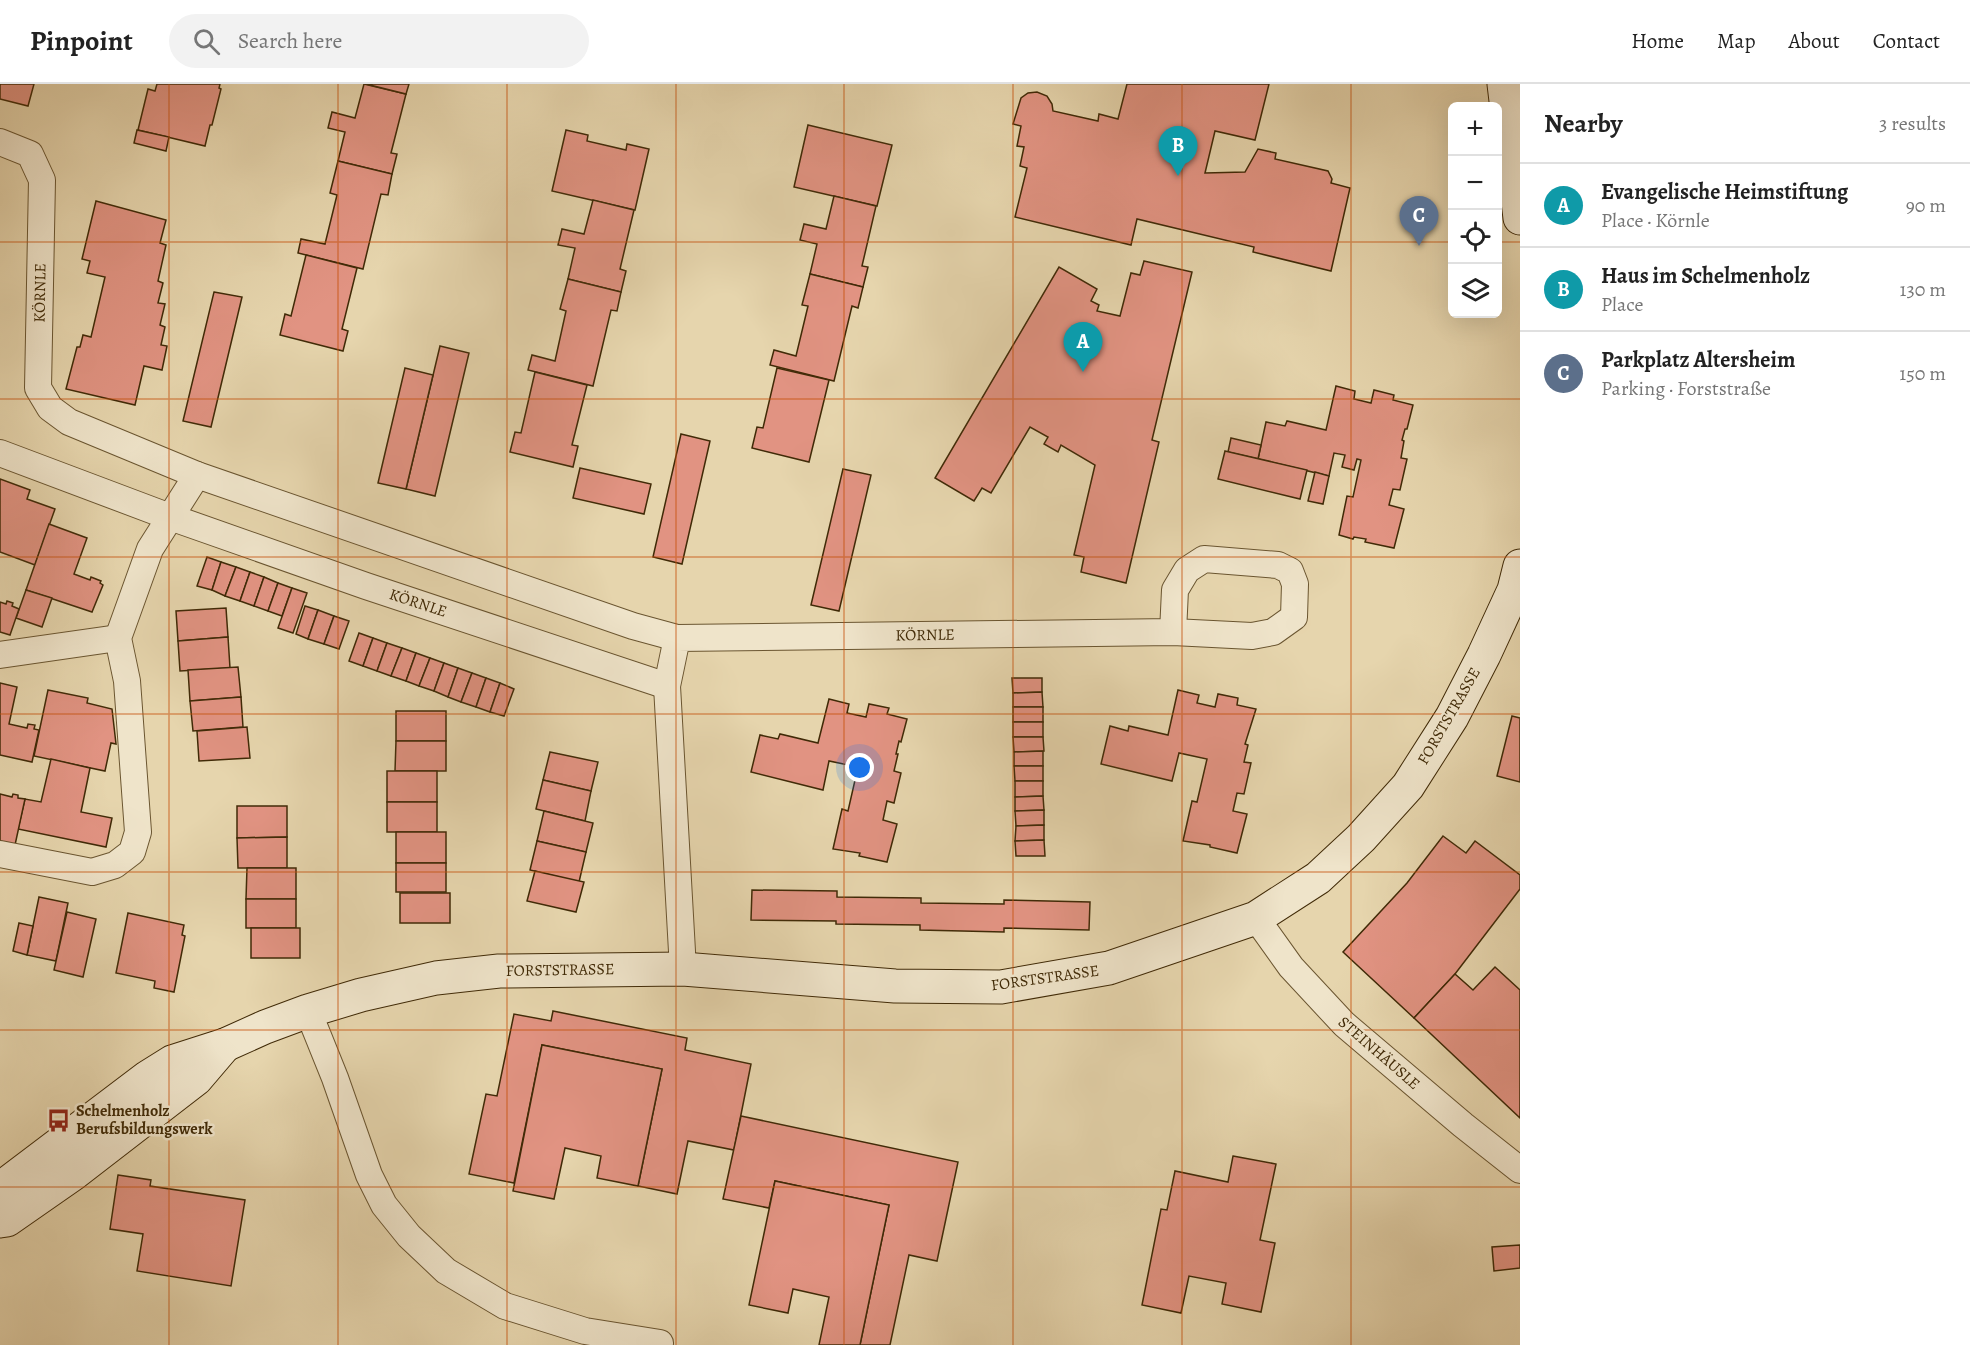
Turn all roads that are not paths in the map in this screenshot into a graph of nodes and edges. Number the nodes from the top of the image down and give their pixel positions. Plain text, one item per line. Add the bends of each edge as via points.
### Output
1 (1504, 84) edge
2 (0, 142) edge
3 (1520, 218) edge
4 (0, 453) edge
5 (197, 475) junction
6 (170, 517) junction
7 (1518, 582) edge
8 (1173, 632) junction
9 (118, 638) junction
10 (676, 638) junction
11 (0, 656) edge
12 (667, 686) junction
13 (0, 854) edge
14 (1256, 918) junction
15 (684, 969) junction
16 (308, 1011) junction
17 (225, 1045) junction
18 (1520, 1170) edge
19 (0, 1189) edge
20 (0, 1221) edge
21 (660, 1343) dead end

1 - 3 street
2 - 5 street, KÖRNLE via 30,154 42,180 38,388 50,408 69,422
4 - 6 street, KÖRNLE
5 - 6 street
5 - 10 street, KÖRNLE
6 - 9 street via 150,549
6 - 12 street, KÖRNLE
7 - 14 street, FORSTSTRASSE via 1452,717 1407,786 1318,878
8 - 8 street, KÖRNLE via 1252,636 1273,632 1294,617 1295,584 1290,572 1278,565 1204,559 1187,570 1175,590
8 - 10 street, KÖRNLE
9 - 11 street
9 - 13 street via 127,681 138,831 132,852 115,865 92,872
10 - 12 street
12 - 15 street
14 - 15 street, FORSTSTRASSE via 1109,968 1001,987 895,986
14 - 18 street, STEINHÄUSLE via 1291,967 1344,1024
15 - 16 street, FORSTSTRASSE via 478,973 436,978
16 - 17 street, FORSTSTRASSE
16 - 21 street via 369,1175 384,1205 409,1236 446,1271 506,1306 585,1331
17 - 19 street, FORSTSTRASSE via 172,1062 148,1077
17 - 20 street, FORSTSTRASSE via 196,1079 167,1102 73,1174

